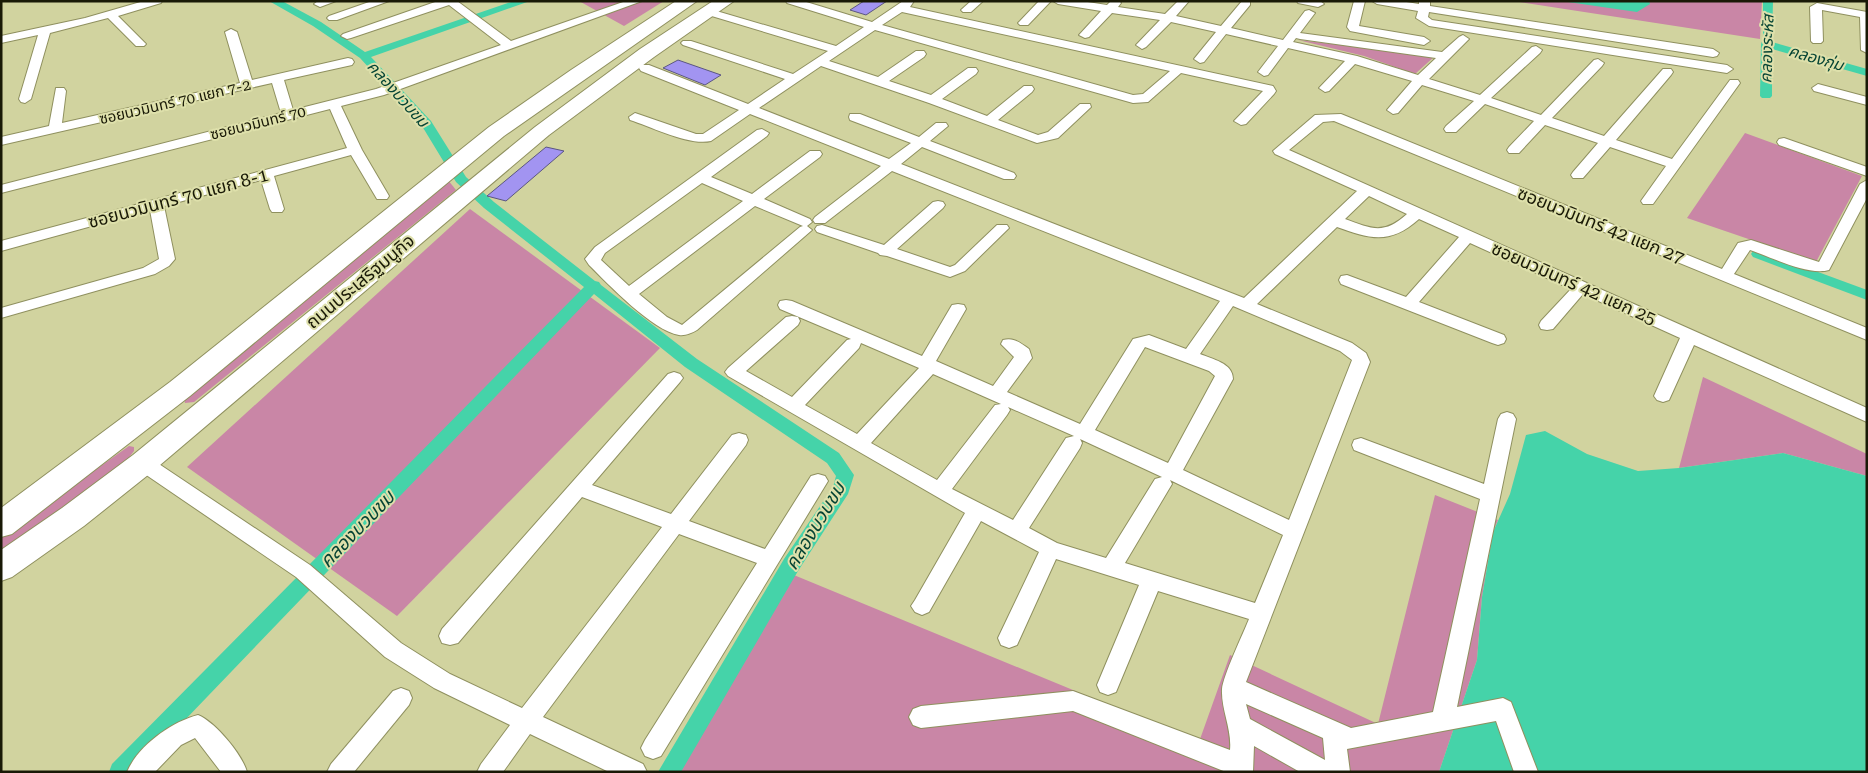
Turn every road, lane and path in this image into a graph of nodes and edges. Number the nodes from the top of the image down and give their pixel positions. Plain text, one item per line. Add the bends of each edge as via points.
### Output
1 (157, 1) edge
2 (384, 1) edge
3 (450, 1) edge
4 (637, 1) edge
5 (725, 1) edge
6 (791, 1) edge
7 (978, 1) edge
8 (1046, 1) edge
9 (1058, 1) edge
10 (1184, 1) edge
11 (1302, 1) edge
12 (1360, 1) edge
13 (1377, 1) edge
14 (1451, 1) edge
15 (684, 2) edge
16 (906, 3) edge
17 (1246, 3) dead end
18 (135, 4) edge
19 (1318, 4) dead end
20 (1112, 5) edge
21 (1424, 5) edge
22 (967, 10) dead end
23 (709, 12) junction
24 (1309, 13) dead end
25 (111, 15) junction
26 (1866, 15) edge
27 (333, 18) dead end
28 (1169, 18) junction
29 (962, 23) junction
30 (1024, 23) dead end
31 (873, 27) junction
32 (1224, 30) junction
33 (44, 31) junction
34 (231, 32) dead end
35 (1085, 35) dead end
36 (346, 36) dead end
37 (1290, 39) junction
38 (1463, 39) dead end
39 (1689, 39) dead end
40 (1, 40) edge
41 (1424, 41) dead end
42 (1817, 41) dead end
43 (687, 43) dead end
44 (140, 44) dead end
45 (936, 45) junction
46 (1142, 45) dead end
47 (510, 46) junction
48 (837, 50) junction
49 (1536, 50) dead end
50 (1867, 50) edge
51 (1712, 53) dead end
52 (920, 54) dead end
53 (1445, 56) junction
54 (1200, 58) dead end
55 (1353, 59) junction
56 (348, 62) dead end
57 (821, 62) junction
58 (1598, 63) dead end
59 (645, 68) dead end
60 (1727, 69) dead end
61 (972, 70) dead end
62 (1178, 70) junction
63 (1264, 72) dead end
64 (1667, 72) dead end
65 (277, 78) junction
66 (796, 79) junction
67 (1420, 80) junction
68 (880, 81) junction
69 (1734, 83) dead end
70 (246, 85) junction
71 (1325, 88) dead end
72 (1818, 88) dead end
73 (1028, 89) dead end
74 (60, 91) dead end
75 (25, 99) dead end
76 (933, 100) junction
77 (1484, 100) junction
78 (1867, 101) edge
79 (334, 104) junction
80 (1085, 107) dead end
81 (750, 109) junction
82 (1393, 110) dead end
83 (288, 115) junction
84 (635, 117) dead end
85 (855, 117) dead end
86 (1336, 117) joint
87 (1543, 120) junction
88 (989, 122) junction
89 (1241, 122) dead end
90 (941, 126) dead end
91 (55, 129) junction
92 (1451, 129) dead end
93 (762, 133) dead end
94 (1, 141) edge
95 (920, 142) junction
96 (1607, 142) junction
97 (1784, 142) dead end
98 (355, 150) junction
99 (1514, 150) dead end
100 (815, 154) dead end
101 (1674, 164) junction
102 (890, 165) junction
103 (1867, 172) edge
104 (266, 174) junction
105 (1578, 175) dead end
106 (1009, 176) dead end
107 (700, 177) junction
108 (1867, 184) edge
109 (1, 189) edge
110 (1367, 190) junction
111 (382, 196) dead end
112 (753, 200) junction
113 (1648, 200) dead end
114 (156, 204) junction
115 (938, 205) dead end
116 (277, 209) dead end
117 (1417, 212) junction
118 (1335, 221) junction
119 (813, 225) junction
120 (1002, 228) dead end
121 (1468, 236) junction
122 (1, 246) edge
123 (885, 252) junction
124 (1725, 276) junction
125 (1347, 280) dead end
126 (1580, 287) junction
127 (629, 294) junction
128 (1238, 302) junction
129 (1409, 304) junction
130 (958, 309) dead end
131 (1, 313) edge
132 (1547, 325) dead end
133 (1867, 334) edge
134 (1689, 336) junction
135 (1498, 339) dead end
136 (854, 344) dead end
137 (1009, 344) dead end
138 (1189, 357) junction
139 (926, 368) junction
140 (674, 378) dead end
141 (1663, 396) dead end
142 (998, 403) junction
143 (794, 406) junction
144 (1867, 416) edge
145 (143, 418) junction
146 (1507, 419) dead end
147 (179, 433) junction
148 (1079, 438) junction
149 (739, 440) dead end
150 (859, 444) junction
151 (1361, 445) dead end
152 (144, 463) junction
153 (1167, 478) junction
154 (818, 481) dead end
155 (579, 488) junction
156 (940, 491) junction
157 (1491, 495) junction
158 (977, 510) junction
159 (675, 523) junction
160 (1, 525) edge
161 (1017, 531) junction
162 (1294, 531) junction
163 (1051, 549) junction
164 (770, 558) junction
165 (1, 568) edge
166 (1111, 568) junction
167 (1152, 580) junction
168 (922, 606) dead end
169 (1261, 614) junction
170 (450, 636) dead end
171 (1010, 638) dead end
172 (1108, 684) dead end
173 (1233, 687) junction
174 (401, 698) dead end
175 (921, 716) dead end
176 (1443, 720) junction
177 (526, 721) junction
178 (1242, 727) junction
179 (1334, 732) junction
180 (653, 748) dead end
181 (1241, 769) edge
182 (235, 771) edge
183 (139, 772) edge
184 (339, 772) edge
185 (489, 772) edge
186 (634, 772) edge
187 (1324, 772) edge
188 (1338, 772) edge
189 (1526, 772) edge

1 - 18 street
2 - 27 street
3 - 36 street
3 - 47 street
4 - 47 street, ซอยนวมินทร์ 70
5 - 23 main road, ถนนประเสริฐมนูกิจ
6 - 31 street
7 - 22 street
8 - 30 street
9 - 20 street
10 - 28 street
11 - 19 street
12 - 41 street via 1354,29
13 - 21 street
14 - 39 street
15 - 145 main road, ถนนประเสริฐมนูกิจ via 568,80 471,152
16 - 29 street
16 - 31 street
17 - 32 street
18 - 25 street
20 - 28 street
20 - 35 street
21 - 51 street
21 - 60 street via 1423,21 1429,23
23 - 48 street
23 - 147 main road, ถนนประเสริฐมนูกิจ via 602,86 501,163
24 - 37 street
25 - 33 street
25 - 44 street
26 - 42 street via 1816,7
26 - 50 street
28 - 32 street
28 - 46 street
29 - 45 street
29 - 62 street
31 - 45 street
31 - 48 street
32 - 37 street
32 - 54 street
33 - 40 street
33 - 75 street
34 - 70 street
37 - 53 street
37 - 55 street
37 - 63 street
38 - 53 street
43 - 66 street
45 - 62 street via 1139,100
47 - 79 street, ซอยนวมินทร์ 70 via 380,92
48 - 57 street
49 - 77 street
52 - 68 street
53 - 67 street
55 - 67 street
55 - 71 street
56 - 65 street, ซอยนวมินทร์ 70 แยก 7-2
57 - 66 street
57 - 68 street
58 - 87 street
59 - 81 street
61 - 76 street
62 - 89 street via 1269,89 1270,92
64 - 96 street
65 - 70 street, ซอยนวมินทร์ 70 แยก 7-2
65 - 83 street
66 - 81 street
67 - 77 street
67 - 82 street
68 - 76 street
69 - 101 street
70 - 91 street, ซอยนวมินทร์ 70 แยก 7-2
72 - 78 street
73 - 88 street
74 - 91 street
76 - 88 street
77 - 87 street
77 - 92 street
79 - 83 street, ซอยนวมินทร์ 70
79 - 98 street
80 - 88 street via 1053,135 1043,139
81 - 84 street via 711,135 698,139
81 - 102 street
83 - 109 street, ซอยนวมินทร์ 70
85 - 95 street
86 - 110 street, ซอยนวมินทร์ 42 แยก 25 via 1320,118 1280,151
86 - 124 street, ซอยนวมินทร์ 42 แยก 27
87 - 96 street
87 - 99 street
90 - 95 street
91 - 94 street, ซอยนวมินทร์ 70 แยก 7-2
93 - 107 street
95 - 102 street
95 - 106 street
96 - 101 street
96 - 105 street
97 - 103 street
98 - 104 street, ซอยนวมินทร์ 70 แยก 8-1
98 - 111 street
100 - 112 street
101 - 113 street
102 - 119 street
102 - 128 street
104 - 114 street, ซอยนวมินทร์ 70 แยก 8-1
104 - 116 street
107 - 112 street
107 - 127 street via 595,255 594,262
108 - 124 street via 1824,267 1811,266 1751,245 1743,246
110 - 117 street, ซอยนวมินทร์ 42 แยก 25
110 - 118 street
112 - 119 street
112 - 127 street
114 - 122 street, ซอยนวมินทร์ 70 แยก 8-1
114 - 131 street via 167,259 164,263 149,271
115 - 123 street
117 - 118 street via 1402,227 1386,233 1366,232
117 - 121 street, ซอยนวมินทร์ 42 แยก 25
118 - 128 street
119 - 123 street
119 - 127 street via 684,330 673,328
120 - 123 street via 960,268 950,272
121 - 126 street, ซอยนวมินทร์ 42 แยก 25
121 - 129 street
124 - 133 street, ซอยนวมินทร์ 42 แยก 27
125 - 129 street
126 - 132 street
126 - 134 street, ซอยนวมินทร์ 42 แยก 25
128 - 138 street
128 - 162 street via 1346,347 1360,357 1361,362
129 - 135 street
130 - 139 street
134 - 141 street
134 - 144 street, ซอยนวมินทร์ 42 แยก 25
136 - 143 street
137 - 142 street via 1023,353 1023,358
138 - 148 street via 1149,341 1140,343
138 - 153 street via 1220,370 1224,379
139 - 142 street
139 - 143 street via 789,313 734,372
139 - 150 street
140 - 155 street
142 - 148 street
142 - 156 street
143 - 150 street
145 - 147 main road
145 - 160 main road, ถนนประเสริฐมนูกิจ via 73,474
146 - 157 street
147 - 152 main road, ถนนประเสริฐมนูกิจ
148 - 153 street
148 - 161 street
149 - 159 street
150 - 156 street
151 - 157 street
152 - 165 main road, ถนนประเสริฐมนูกิจ
152 - 177 street via 311,577 393,650 442,681
153 - 162 street
153 - 166 street
154 - 164 street
155 - 159 street
155 - 170 street
156 - 158 street
157 - 176 street
158 - 161 street
158 - 168 street
159 - 164 street
159 - 177 street
161 - 163 street
162 - 169 street
163 - 166 street
163 - 171 street
164 - 180 street
166 - 167 street
167 - 169 street
167 - 172 street
169 - 173 street
173 - 178 street
173 - 179 street
174 - 184 street
175 - 181 street via 1073,701
176 - 179 street via 1350,739
176 - 189 street via 1503,709
177 - 185 street
177 - 186 street
178 - 181 street
178 - 187 street
179 - 188 street
182 - 183 street via 198,726 178,733

